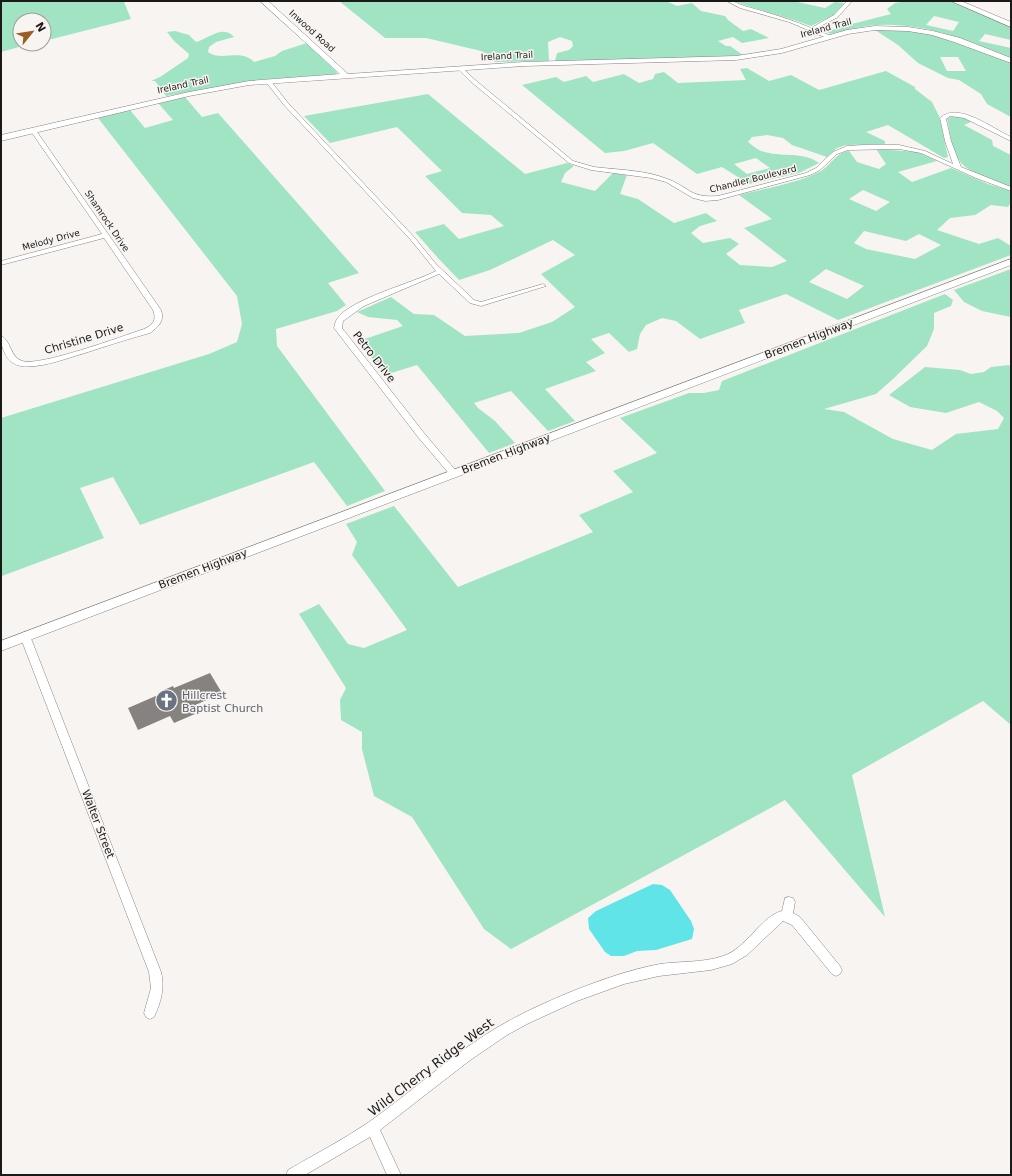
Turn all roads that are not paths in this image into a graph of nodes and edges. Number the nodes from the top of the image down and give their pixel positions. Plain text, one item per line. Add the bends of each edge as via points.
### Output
1 (264, 1) edge
2 (729, 1) edge
3 (850, 1) edge
4 (960, 2) edge
5 (1011, 25) edge
6 (812, 29) junction
7 (829, 37) junction
8 (1011, 61) edge
9 (460, 68) junction
10 (346, 76) junction
11 (268, 81) junction
12 (33, 130) junction
13 (1, 138) edge
14 (1011, 139) edge
15 (958, 168) junction
16 (1011, 189) edge
17 (106, 235) junction
18 (1011, 262) edge
19 (1, 263) edge
20 (440, 271) junction
21 (543, 286) dead end
22 (156, 325) joint
23 (1, 338) edge
24 (454, 474) junction
25 (25, 636) junction
26 (1, 646) edge
27 (789, 902) dead end
28 (787, 916) junction
29 (836, 970) dead end
30 (150, 1013) dead end
31 (372, 1128) junction
32 (292, 1175) edge
33 (394, 1175) edge

1 - 10 street, Inwood Road
2 - 6 street
3 - 6 street via 836,16
4 - 5 street
6 - 7 street
7 - 8 street, Ireland Trail via 867,29 914,30 954,38
7 - 9 street, Ireland Trail via 782,51 736,58
9 - 10 street, Ireland Trail
9 - 15 street, Chandler Boulevard via 571,162 591,168 652,176 701,198 718,198 808,174 836,153 854,147 899,147 916,150
10 - 11 street, Ireland Trail
11 - 12 street, Ireland Trail via 189,94
11 - 20 street
12 - 13 street, Ireland Trail
12 - 17 street, Shamrock Drive
14 - 15 street via 968,117 946,115 943,118 948,141
15 - 16 street, Chandler Boulevard
17 - 19 street, Melody Drive
17 - 22 street, Shamrock Drive via 157,310 159,318
18 - 24 street, Bremen Highway
20 - 21 street via 469,299 478,304
20 - 24 street, Petro Drive via 354,308 340,320 338,328
22 - 23 street, Christine Drive via 138,334 33,364 17,362 11,358
24 - 25 street, Bremen Highway
25 - 26 street, Bremen Highway
25 - 30 street, Walter Street via 155,972 158,991
27 - 28 street
28 - 29 street via 796,921
28 - 31 street, Wild Cherry Ridge West via 777,918 745,948 727,960 659,970 627,978 551,1006 520,1021 469,1053
31 - 32 street, Wild Cherry Ridge West
31 - 33 street

